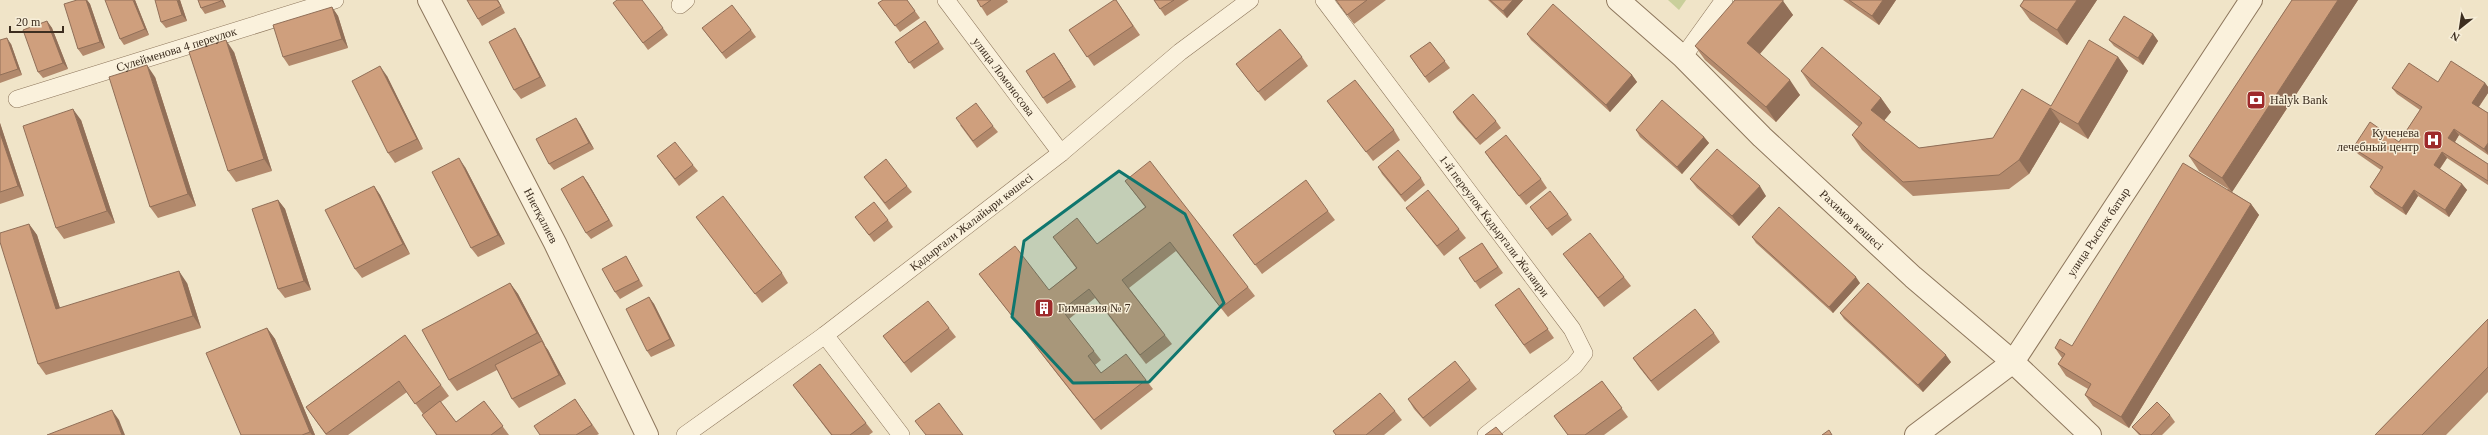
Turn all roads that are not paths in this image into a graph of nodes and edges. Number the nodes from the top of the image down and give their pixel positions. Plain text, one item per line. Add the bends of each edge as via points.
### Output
1 (335, 0) edge
2 (429, 0) edge
3 (946, 0) edge
4 (1250, 0) edge
5 (1324, 0) edge
6 (1618, 0) edge
7 (1724, 0) edge
8 (2251, 0) edge
9 (1683, 57) junction
10 (17, 99) dead end
11 (1061, 153) junction
12 (825, 335) junction
13 (2013, 362) junction
14 (646, 435) edge
15 (685, 435) edge
16 (901, 435) edge
17 (1486, 435) edge
18 (1916, 435) edge
19 (2090, 435) edge

1 - 10 street, Сулейменова 4 переулок
2 - 14 street, Ниетқалиев via 555,243
3 - 11 street, улица Ломоносова
4 - 11 street, Қадырғали Жалайыри көшесі via 1180,52
5 - 17 street, 1-й переулок Кадыргали Жалаири via 1572,329 1584,353 1574,366
6 - 9 street, Рахимов көшесі
7 - 9 street
8 - 13 street, улица Рыспек батыр
9 - 13 street, Рахимов көшесі via 1762,137 1913,277
11 - 12 street, Қадырғали Жалайыри көшесі
12 - 15 street, Қадырғали Жалайыри көшесі
12 - 16 street
13 - 18 street, улица Рыспек батыр
13 - 19 street, Рахимов көшесі

